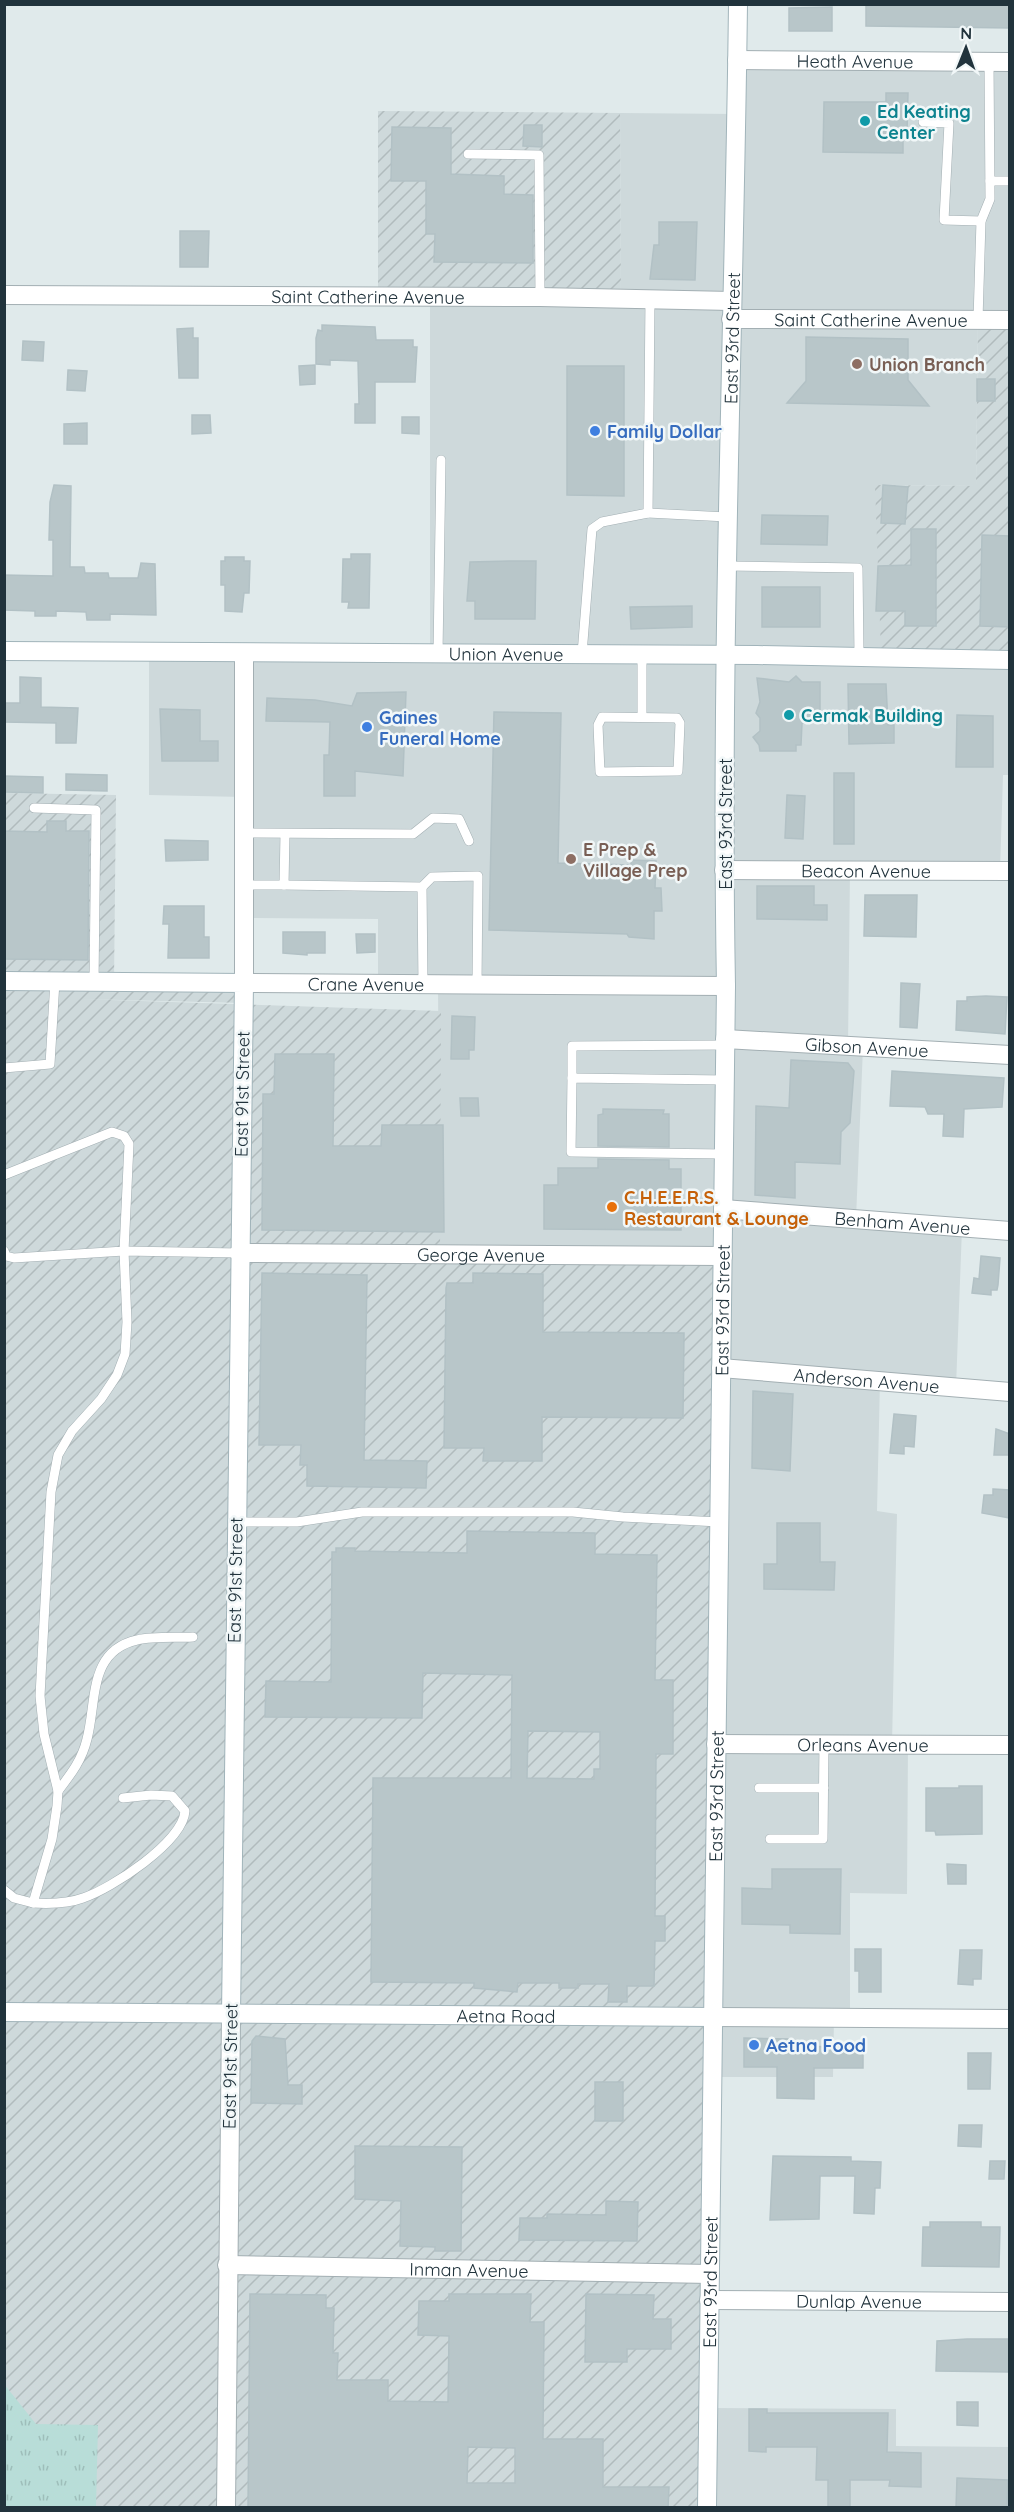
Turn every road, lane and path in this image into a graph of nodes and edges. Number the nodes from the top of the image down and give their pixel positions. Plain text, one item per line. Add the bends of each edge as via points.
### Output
1 (738, 4) edge
2 (737, 60) junction
3 (989, 62) junction
4 (1010, 62) edge
5 (922, 122) dead end
6 (468, 154) dead end
7 (990, 181) junction
8 (1010, 181) edge
9 (981, 221) junction
10 (4, 295) edge
11 (540, 297) junction
12 (650, 299) junction
13 (732, 310) junction
14 (978, 320) junction
15 (1010, 320) edge
16 (441, 460) dead end
17 (648, 513) junction
18 (727, 517) junction
19 (727, 566) junction
20 (4, 651) edge
21 (244, 653) junction
22 (438, 653) junction
23 (582, 654) junction
24 (642, 654) junction
25 (728, 655) junction
26 (859, 656) junction
27 (1010, 660) edge
28 (642, 717) junction
29 (34, 808) dead end
30 (244, 833) junction
31 (285, 834) junction
32 (468, 841) dead end
33 (724, 870) junction
34 (1010, 871) edge
35 (244, 885) junction
36 (284, 885) junction
37 (422, 886) junction
38 (4, 981) edge
39 (55, 981) junction
40 (94, 982) junction
41 (244, 983) junction
42 (423, 985) junction
43 (477, 985) junction
44 (726, 986) junction
45 (725, 1042) junction
46 (1010, 1055) edge
47 (4, 1068) edge
48 (572, 1078) junction
49 (725, 1080) junction
50 (724, 1154) junction
51 (4, 1175) edge
52 (723, 1209) junction
53 (1010, 1231) edge
54 (4, 1251) edge
55 (124, 1251) junction
56 (239, 1253) junction
57 (723, 1256) junction
58 (721, 1368) junction
59 (1010, 1392) edge
60 (236, 1522) junction
61 (719, 1522) junction
62 (193, 1637) dead end
63 (716, 1744) junction
64 (824, 1744) junction
65 (1010, 1745) edge
66 (759, 1788) dead end
67 (824, 1788) junction
68 (58, 1791) junction
69 (123, 1798) dead end
70 (770, 1839) dead end
71 (4, 1890) edge
72 (33, 1903) junction
73 (4, 2012) edge
74 (231, 2015) junction
75 (713, 2017) junction
76 (1010, 2019) edge
77 (226, 2265) junction
78 (710, 2274) junction
79 (710, 2300) junction
80 (1010, 2302) edge
81 (225, 2508) edge
82 (707, 2508) edge

1 - 2 street, East 93rd Street
2 - 3 street, Heath Avenue
2 - 13 street, East 93rd Street
3 - 4 street, Heath Avenue
3 - 7 lane
5 - 9 lane via 949,123 944,220
6 - 11 lane via 539,155
7 - 8 lane
7 - 9 lane via 990,199
9 - 14 lane
10 - 11 street, Saint Catherine Avenue
11 - 12 street, Saint Catherine Avenue
12 - 13 street, Saint Catherine Avenue
12 - 17 lane
13 - 14 street, Saint Catherine Avenue
13 - 18 street, East 93rd Street
14 - 15 street, Saint Catherine Avenue
16 - 22 lane
17 - 18 lane
17 - 23 lane via 610,519 592,529
18 - 19 street, East 93rd Street
19 - 25 street, East 93rd Street
19 - 26 lane via 858,568
20 - 21 street, Union Avenue
21 - 22 street, Union Avenue
21 - 30 street, East 91st Street
22 - 23 street, Union Avenue
23 - 24 street, Union Avenue
24 - 25 street, Union Avenue
24 - 28 lane
25 - 26 street, Union Avenue
25 - 33 street, East 93rd Street
26 - 27 street, Union Avenue
28 - 28 lane via 598,720 600,772 678,771 677,718
29 - 40 lane via 96,810
30 - 31 lane
30 - 35 street, East 91st Street
31 - 32 lane via 413,834 433,818 459,819
31 - 36 lane
33 - 34 street, Beacon Avenue
33 - 44 street, East 93rd Street
35 - 36 lane
35 - 41 street, East 91st Street
36 - 37 lane
37 - 42 lane
37 - 43 lane via 432,877 478,876
38 - 39 street, Crane Avenue
39 - 40 street, Crane Avenue
39 - 47 lane via 50,1064
40 - 41 street, Crane Avenue
41 - 42 street, Crane Avenue
41 - 56 street, East 91st Street
42 - 43 street, Crane Avenue
43 - 44 street, Crane Avenue
44 - 45 street, East 93rd Street
45 - 46 street, Gibson Avenue
45 - 48 lane via 572,1046
45 - 49 street, East 93rd Street
48 - 49 lane
48 - 50 lane via 571,1152
49 - 50 street, East 93rd Street
50 - 52 street, East 93rd Street
51 - 55 lane via 112,1132 124,1136 129,1144
52 - 53 street, Benham Avenue
52 - 57 street, East 93rd Street
54 - 55 lane via 14,1258
55 - 56 lane
55 - 68 lane via 125,1354 117,1375 58,1455 51,1492 40,1696 44,1734
56 - 57 street, George Avenue
56 - 60 street, East 91st Street
57 - 58 street, East 93rd Street
58 - 59 street, Anderson Avenue
58 - 61 street, East 93rd Street
60 - 61 lane via 297,1522 362,1512 561,1512
60 - 74 street, East 91st Street
61 - 63 street, East 93rd Street
62 - 68 lane via 138,1640 116,1648 103,1663 93,1689 88,1738 80,1762
63 - 64 street, Orleans Avenue
63 - 75 street, East 93rd Street
64 - 65 street, Orleans Avenue
64 - 67 lane
66 - 67 lane
67 - 70 lane via 823,1839
68 - 72 lane via 51,1839
69 - 72 lane via 172,1796 184,1811 184,1821 152,1855 104,1890 72,1902
71 - 72 lane via 14,1898
73 - 74 street, Aetna Road
74 - 75 street, Aetna Road
74 - 77 street, East 91st Street
75 - 76 street, Aetna Road
75 - 78 street, East 93rd Street
77 - 78 street, Inman Avenue
77 - 81 street, East 91st Street
78 - 79 street, East 93rd Street
79 - 80 street, Dunlap Avenue
79 - 82 street, East 93rd Street

